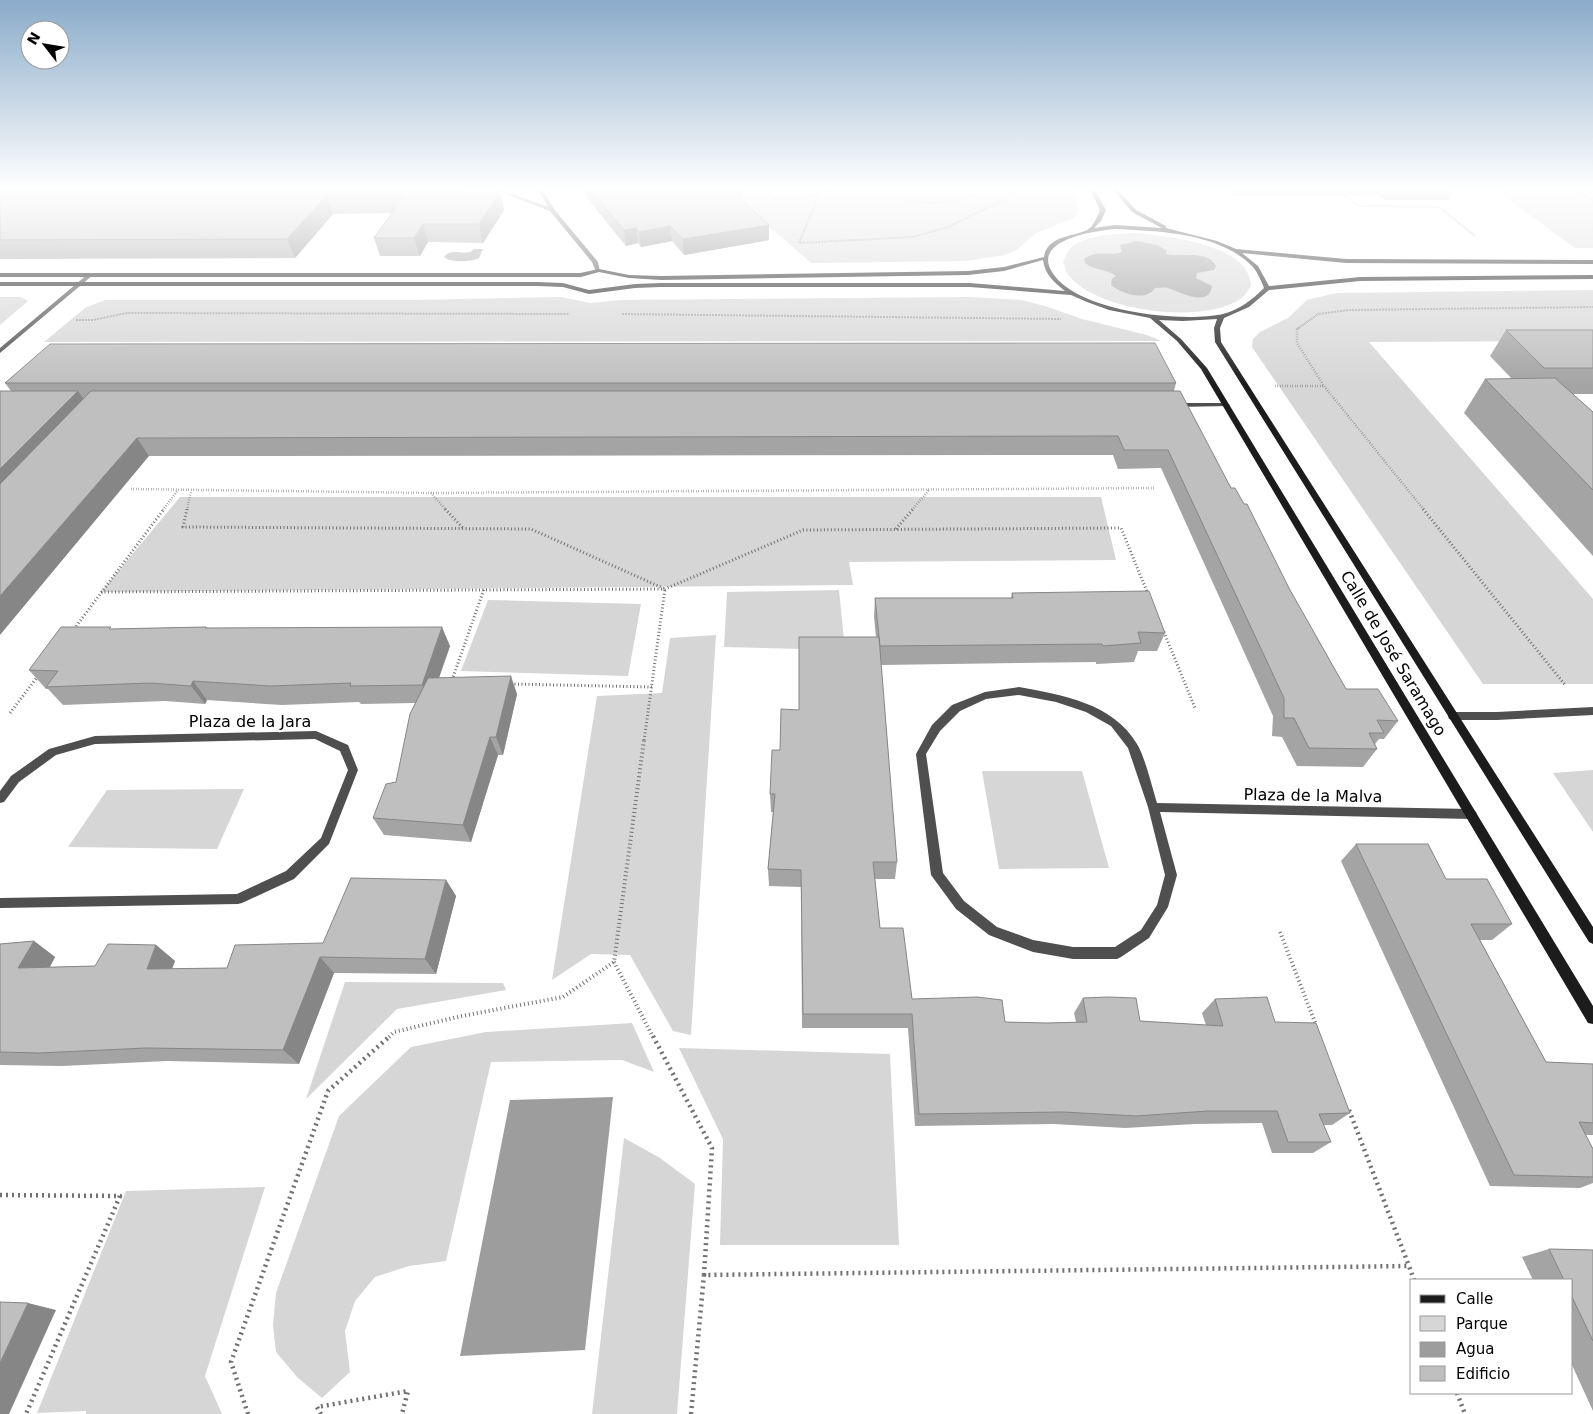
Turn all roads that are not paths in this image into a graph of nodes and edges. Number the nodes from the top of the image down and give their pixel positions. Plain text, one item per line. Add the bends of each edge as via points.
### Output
1 (588, 253) edge
2 (1048, 253) edge
3 (1237, 253) edge
4 (1256, 253) edge
5 (1046, 258) junction
6 (1593, 262) edge
7 (598, 271) junction
8 (0, 275) edge
9 (90, 275) junction
10 (581, 275) junction
11 (621, 276) junction
12 (1593, 277) edge
13 (0, 284) edge
14 (80, 284) junction
15 (577, 287) junction
16 (614, 288) junction
17 (1267, 288) junction
18 (1071, 293) junction
19 (1221, 316) junction
20 (1152, 317) junction
21 (0, 352) edge
22 (1226, 404) junction
23 (1165, 405) edge
24 (1590, 711) edge
25 (1453, 716) junction
26 (0, 799) edge
27 (1153, 807) junction
28 (1471, 814) junction
29 (0, 903) edge
30 (1593, 938) edge
31 (1593, 1018) edge

1 - 7 street
2 - 5 street
3 - 17 street via 1256,267
4 - 6 street via 1346,261
5 - 11 street via 1004,269 968,273
5 - 18 street via 1047,269 1055,281
7 - 10 street
7 - 11 street via 616,272
8 - 9 street
9 - 10 street
9 - 14 street
10 - 15 street via 574,283
11 - 16 street via 624,280
12 - 17 street via 1360,279
13 - 14 street
14 - 15 street via 538,284
14 - 21 street
15 - 16 street via 589,292
16 - 18 street via 660,285 961,285
17 - 19 street via 1244,308
18 - 20 street via 1107,308
19 - 20 street
19 - 25 street, Calle de José Saramago via 1217,328 1218,342
20 - 22 street, Calle de José Saramago via 1204,368
22 - 23 street
22 - 28 street, Calle de José Saramago
24 - 25 street
25 - 30 street, Calle de José Saramago
26 - 29 street, Plaza de la Jara via 15,779 53,752 95,740 316,735 344,748 353,770 325,841 290,876 238,899
27 - 27 street via 1133,746 1115,723 1090,709 1056,698 1019,691 985,696 956,708 936,728 921,754 937,875 960,904 993,931 1033,946 1073,953 1117,953 1145,934 1162,907 1171,875
27 - 28 street, Plaza de la Malva
28 - 31 street, Calle de José Saramago

